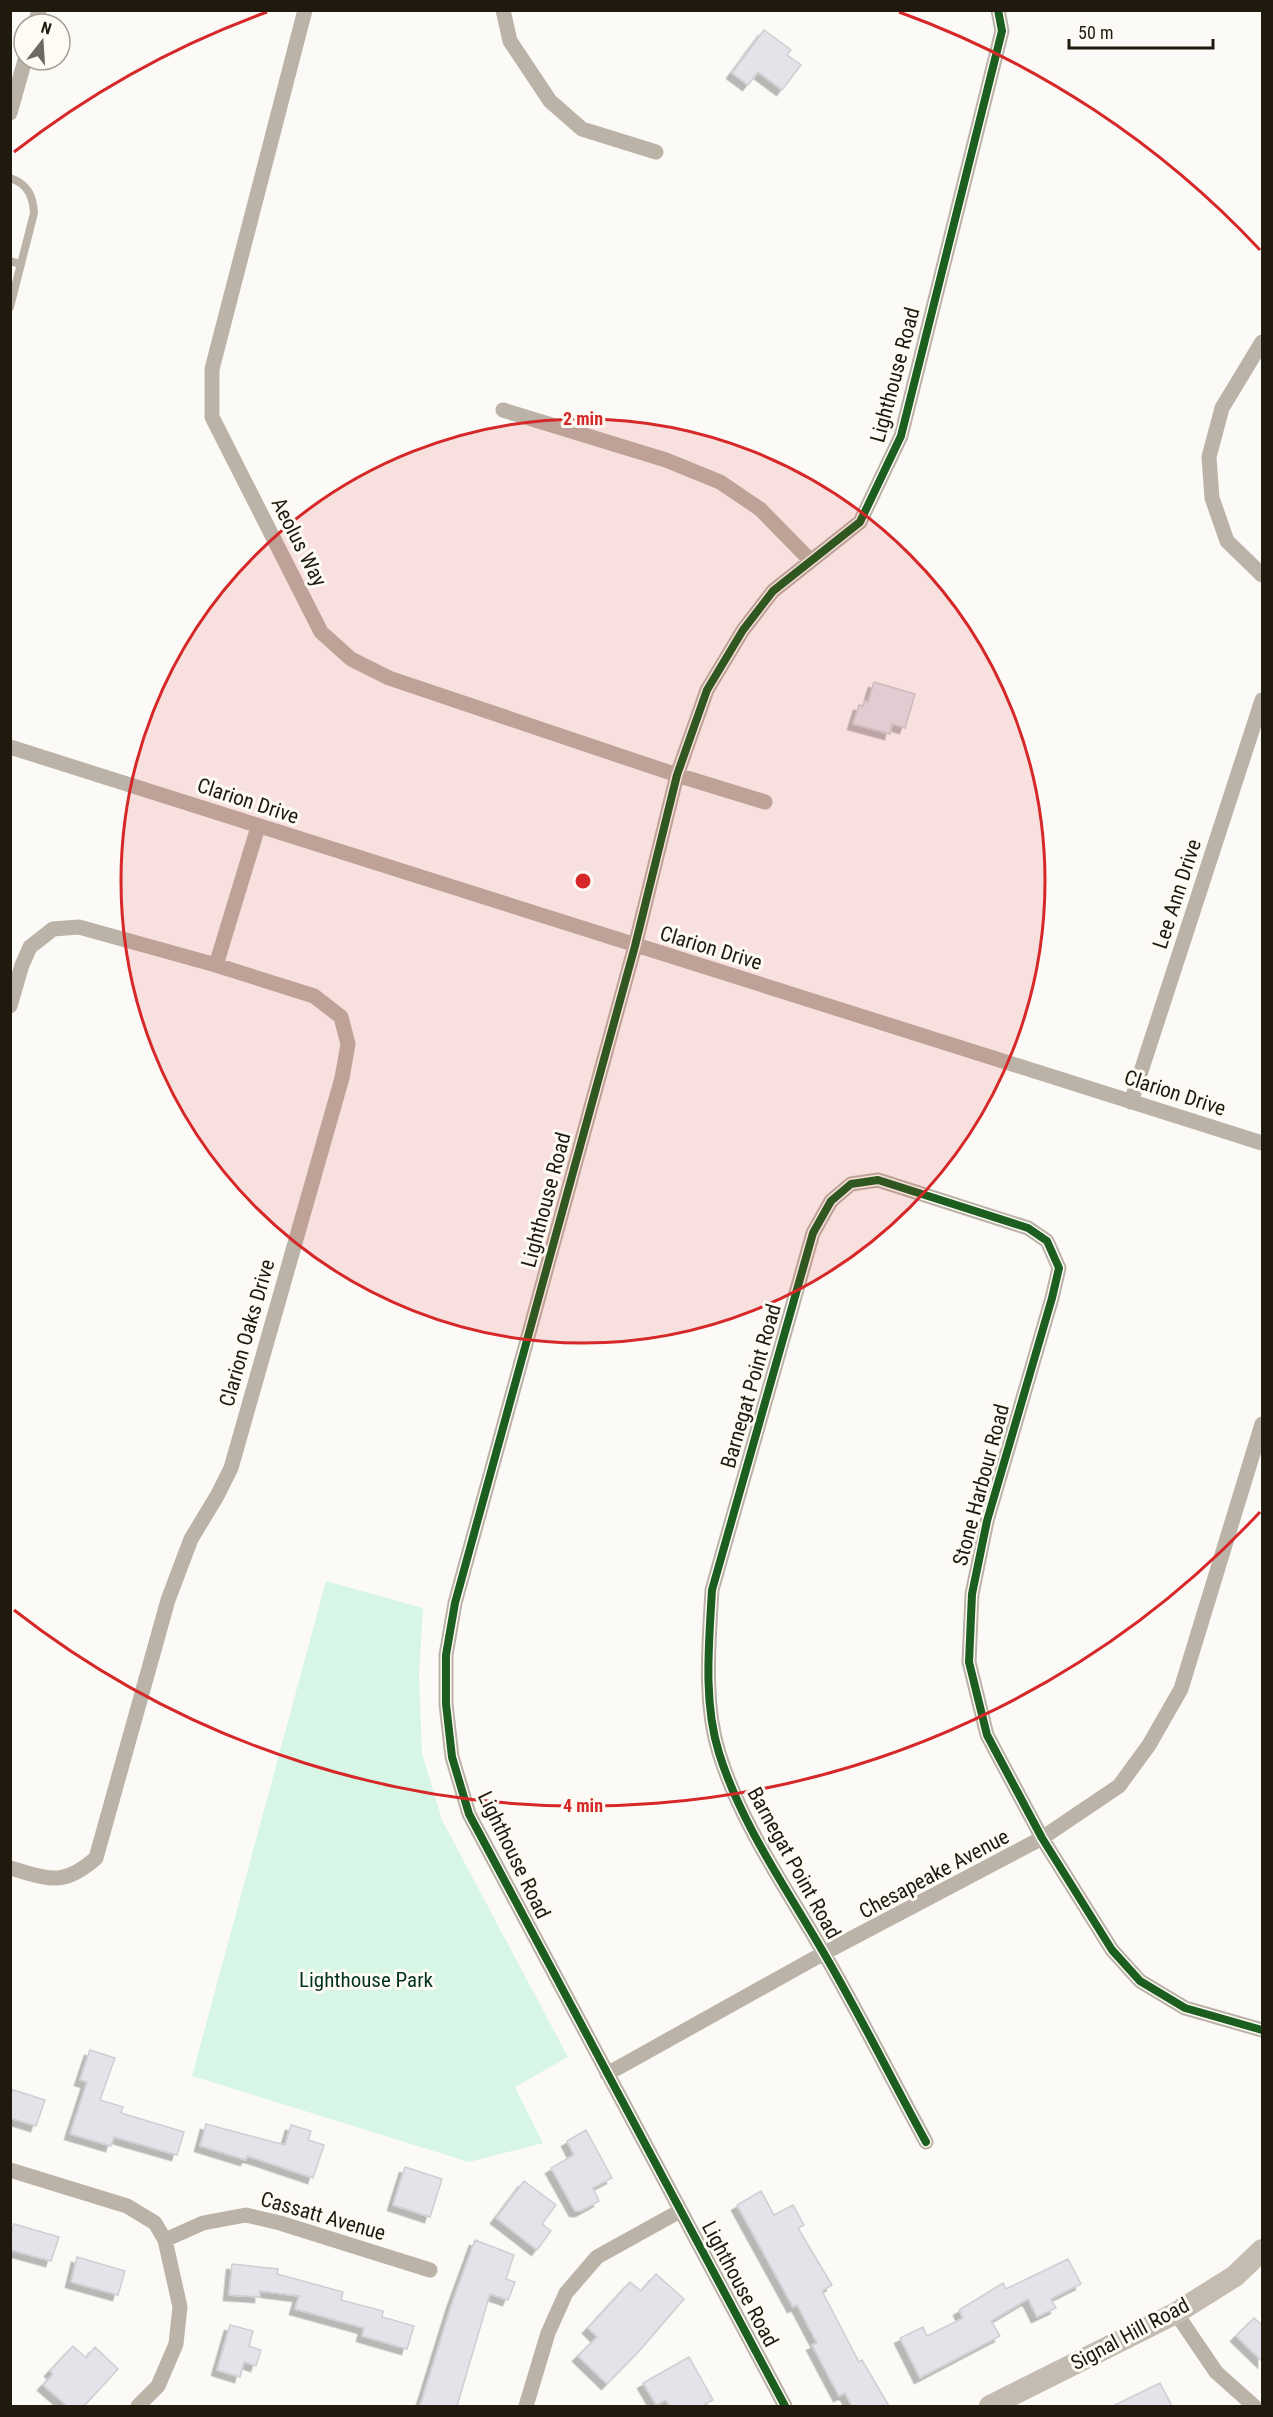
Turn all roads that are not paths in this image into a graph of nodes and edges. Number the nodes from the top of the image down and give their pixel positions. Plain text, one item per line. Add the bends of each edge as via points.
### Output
1 (305, 10) edge
2 (503, 10) edge
3 (998, 10) edge
4 (22, 72) edge
5 (10, 113) edge
6 (656, 152) dead end
7 (10, 178) edge
8 (10, 261) edge
9 (20, 264) junction
10 (10, 307) edge
11 (1263, 342) edge
12 (503, 410) dead end
13 (810, 560) junction
14 (1263, 575) edge
15 (1263, 700) edge
16 (10, 747) edge
17 (677, 775) junction
18 (765, 802) dead end
19 (258, 826) junction
20 (635, 946) junction
21 (216, 965) junction
22 (10, 1006) edge
23 (1131, 1102) junction
24 (1263, 1143) edge
25 (813, 1233) joint
26 (1263, 1424) edge
27 (1042, 1838) junction
28 (10, 1868) edge
29 (824, 1953) junction
30 (1263, 2030) edge
31 (607, 2074) junction
32 (926, 2142) dead end
33 (10, 2170) edge
34 (680, 2211) junction
35 (165, 2240) junction
36 (1263, 2250) edge
37 (430, 2270) dead end
38 (1176, 2313) junction
39 (138, 2406) edge
40 (526, 2406) edge
41 (785, 2406) edge
42 (990, 2406) edge
43 (1254, 2406) edge

1 - 17 street, Aeolus Way via 212,369 212,417 321,632 351,659 389,678
2 - 6 street via 510,41 550,101 582,129
3 - 13 street, Lighthouse Road via 1002,31 901,436 860,522
4 - 5 street
7 - 9 lane via 28,188 33,199 34,213
8 - 9 lane
9 - 10 lane
11 - 14 street via 1222,408 1209,457 1212,498 1227,541
12 - 13 street via 666,460 720,482 760,509
13 - 17 street, Lighthouse Road via 773,591 743,630 707,690
15 - 23 street, Lee Ann Drive
16 - 19 street, Clarion Drive
17 - 18 street, Aeolus Way
17 - 20 street, Lighthouse Road
19 - 20 street, Clarion Drive
19 - 21 street
20 - 23 street, Clarion Drive
20 - 31 street, Lighthouse Road via 455,1603 446,1656 452,1757 469,1814
21 - 22 street, Clarion Oaks Drive via 79,927 53,929 30,947
21 - 28 street, Clarion Oaks Drive via 314,996 341,1017 348,1044 342,1078 231,1468 191,1539 168,1600 96,1858 79,1873 57,1878
23 - 24 street, Clarion Drive
25 - 27 street, Stone Harbour Road via 831,1201 851,1184 878,1180 1028,1228 1047,1241 1059,1268 987,1521 972,1594 969,1662 987,1735
25 - 29 street, Barnegat Point Road via 712,1590 710,1704 718,1752 739,1808
26 - 27 street, Chesapeake Avenue via 1181,1689 1149,1745 1119,1786
27 - 29 street, Chesapeake Avenue
27 - 30 street, Stone Harbour Road via 1112,1950 1140,1981 1185,2008
29 - 31 street, Chesapeake Avenue
29 - 32 street, Barnegat Point Road
31 - 34 street, Lighthouse Road
33 - 35 street via 127,2206 155,2223
34 - 40 street via 597,2257 566,2293
34 - 41 street, Lighthouse Road
35 - 37 street, Cassatt Avenue via 203,2223 246,2216
35 - 39 street via 180,2307 176,2344 158,2386
36 - 38 street, Signal Hill Road via 1235,2276
38 - 42 street, Signal Hill Road
38 - 43 street via 1216,2372

